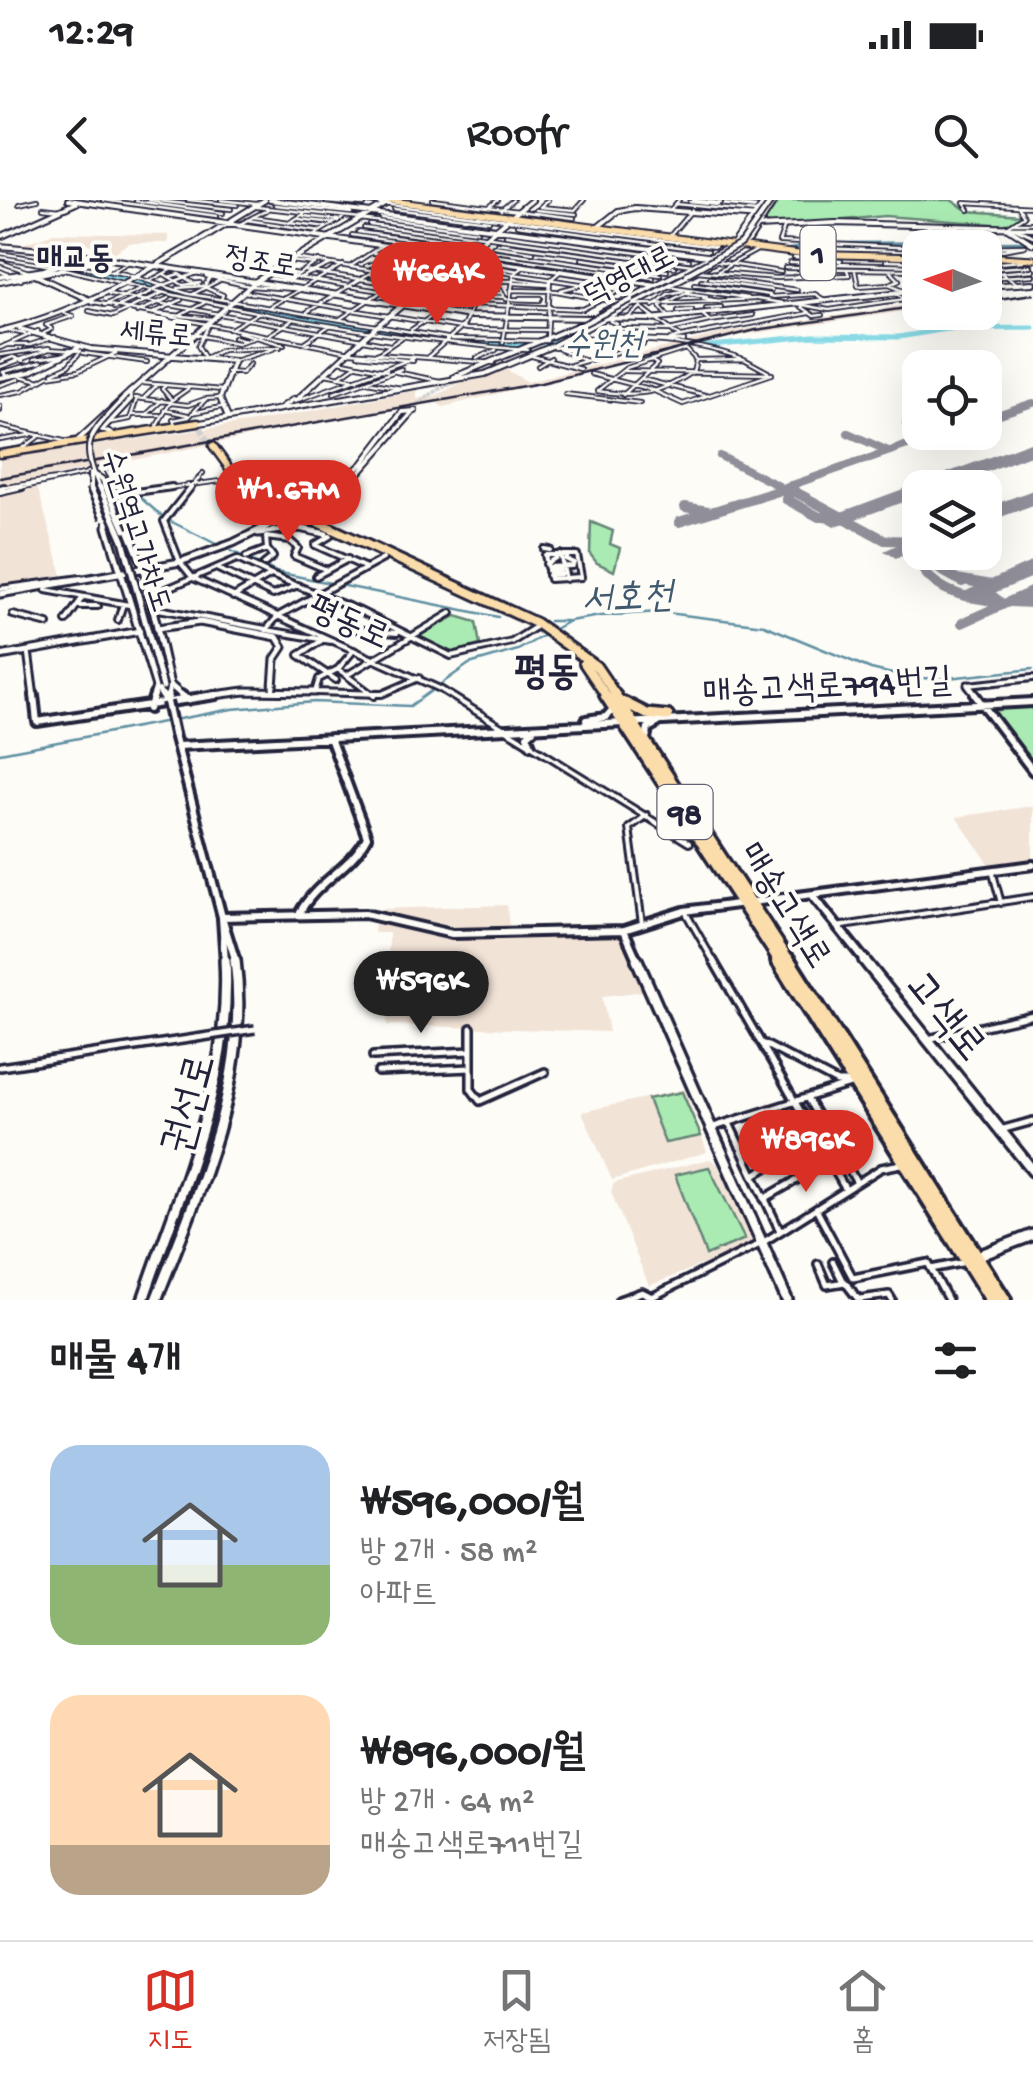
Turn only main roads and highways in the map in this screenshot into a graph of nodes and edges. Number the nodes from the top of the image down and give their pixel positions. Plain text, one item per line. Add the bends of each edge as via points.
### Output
1 (388, 201) edge
2 (407, 202) edge
3 (436, 203) edge
4 (463, 209) junction
5 (513, 215) junction
6 (573, 219) junction
7 (599, 227) junction
8 (669, 237) junction
9 (757, 248) junction
10 (902, 259) edge
11 (902, 262) edge
12 (1002, 267) edge
13 (1002, 267) edge
14 (1029, 268) edge
15 (202, 423) road end
16 (113, 436) junction
17 (0, 455) edge
18 (290, 515) junction
19 (328, 533) junction
20 (538, 628) junction
21 (614, 697) junction
22 (669, 718) road end
23 (628, 720) junction
24 (746, 903) junction
25 (972, 1259) junction
26 (992, 1300) edge
27 (1004, 1300) edge

1 - 2 main road
2 - 3 main road
2 - 4 main road, 1
3 - 4 main road
4 - 5 main road, 1
5 - 6 main road, 1
5 - 6 main road, 1
6 - 7 main road, 1
7 - 8 main road, 1
7 - 8 main road, 1
8 - 9 main road, 1
9 - 10 main road, 1
9 - 11 main road, 1
12 - 14 main road
13 - 14 main road
15 - 16 main road, 덕영대로
16 - 17 main road, 덕영대로
16 - 17 main road, 덕영대로
18 - 18 main road, 매송고색로 via 233,479 212,446 228,480
18 - 19 main road, 매송고색로
19 - 20 main road, 매송고색로
19 - 20 main road, 매송고색로
20 - 21 main road, 매송고색로 via 596,666
21 - 22 main road
21 - 23 main road, 매송고색로
23 - 24 main road, 매송고색로 / 98
23 - 24 main road, 매송고색로
24 - 25 main road, 매송고색로
24 - 25 main road, 매송고색로 / 98 via 905,1163
25 - 26 main road, 매송고색로 / 98
25 - 27 main road, 매송고색로

